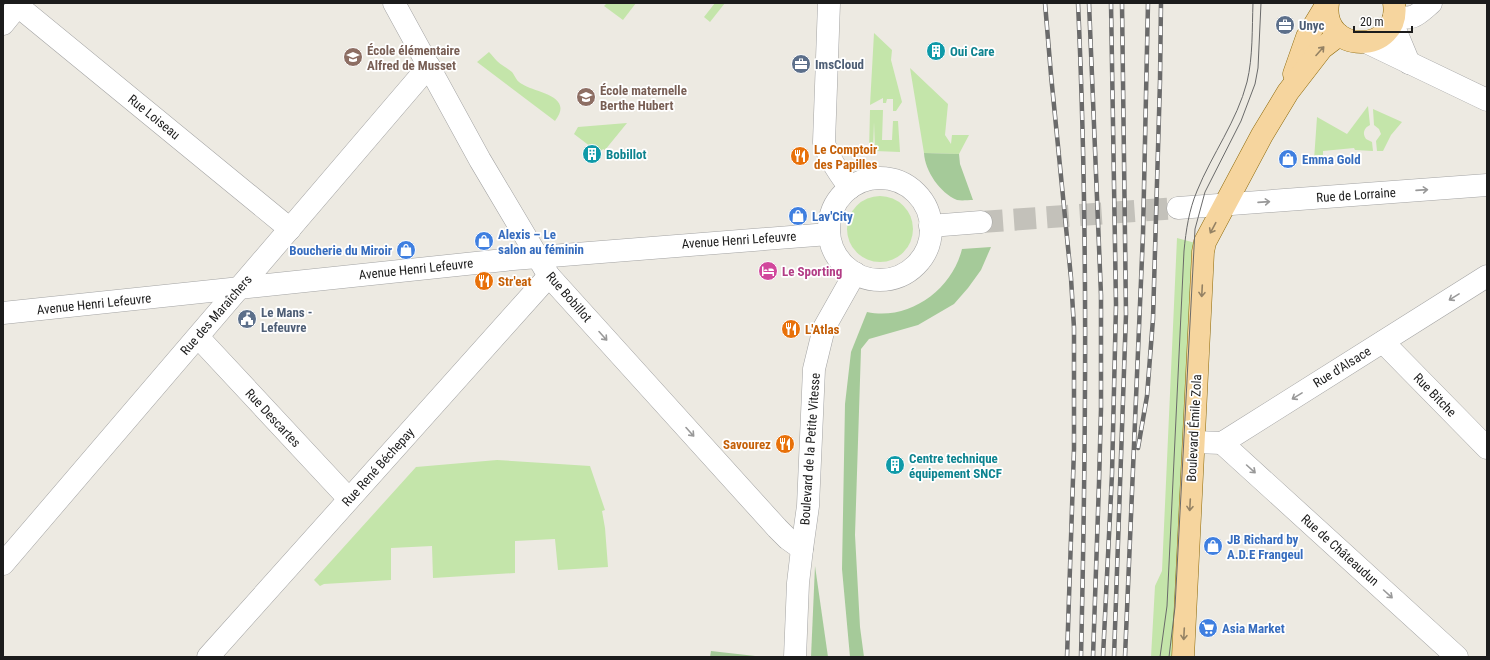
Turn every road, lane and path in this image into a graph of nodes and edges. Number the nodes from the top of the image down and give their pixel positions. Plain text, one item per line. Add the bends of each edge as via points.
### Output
1 (394, 3) edge
2 (829, 3) edge
3 (1431, 3) edge
4 (19, 4) edge
5 (1327, 4) edge
6 (1393, 14) edge
7 (3, 24) edge
8 (1339, 35) junction
9 (1366, 42) junction
10 (1409, 63) junction
11 (429, 66) junction
12 (1288, 92) junction
13 (1487, 100) edge
14 (1487, 185) edge
15 (850, 188) junction
16 (1225, 204) junction
17 (1178, 208) tunnel mouth
18 (981, 222) tunnel mouth
19 (930, 226) junction
20 (290, 229) junction
21 (829, 234) junction
22 (536, 256) junction
23 (855, 273) junction
24 (549, 276) junction
25 (1487, 276) edge
26 (240, 288) junction
27 (3, 313) edge
28 (198, 337) junction
29 (1383, 342) junction
30 (1194, 442) junction
31 (1222, 443) junction
32 (1485, 443) edge
33 (349, 500) junction
34 (802, 548) junction
35 (3, 564) edge
36 (208, 657) edge
37 (795, 657) edge
38 (1183, 657) edge
39 (1457, 657) edge

1 - 11 street, Rue Bobillot
2 - 15 street via 824,142 839,174
3 - 6 street via 1414,17
4 - 7 street
4 - 20 street, Rue Loiseau
5 - 8 main road via 1329,21
5 - 12 main road via 1307,37
6 - 9 main road via 1386,32
6 - 10 street
8 - 9 main road via 1349,41
12 -> 8 main road via 1322,48
9 - 10 street
10 - 13 street
11 - 20 street, Rue des Maraîchers
11 - 22 street, Rue Bobillot
12 - 16 main road, Boulevard Émile Zola
16 -> 14 street, Rue de Lorraine
15 - 19 street via 874,179 893,180 903,184 921,200 928,214
15 - 21 street via 834,207
16 - 17 street, Rue de Lorraine
16 -> 30 main road, Boulevard Émile Zola via 1205,242 1203,252
18 - 19 street
19 - 23 street via 926,251 908,272 882,280 870,279
20 - 26 street, Rue des Maraîchers
21 - 22 street, Avenue Henri Lefeuvre
21 - 23 street via 838,257
22 - 24 street, Rue Bobillot
22 - 26 street, Avenue Henri Lefeuvre
23 - 34 street, Boulevard de la Petite Vitesse via 824,328 814,369 808,506
24 - 33 street, Rue René Béchepay
24 -> 34 street, Rue Bobillot via 777,528
25 -> 29 street, Rue d'Alsace
26 - 27 street, Avenue Henri Lefeuvre
26 - 28 street, Rue des Maraîchers
28 - 33 street, Rue Descartes
28 - 35 street, Rue des Maraîchers
29 -> 31 street, Rue d'Alsace
29 - 32 street, Rue Bitche
30 - 31 street
30 -> 38 main road, Boulevard Émile Zola
31 -> 39 street, Rue de Châteaudun
33 - 36 street, Rue René Béchepay
34 - 37 street, Boulevard de la Petite Vitesse

